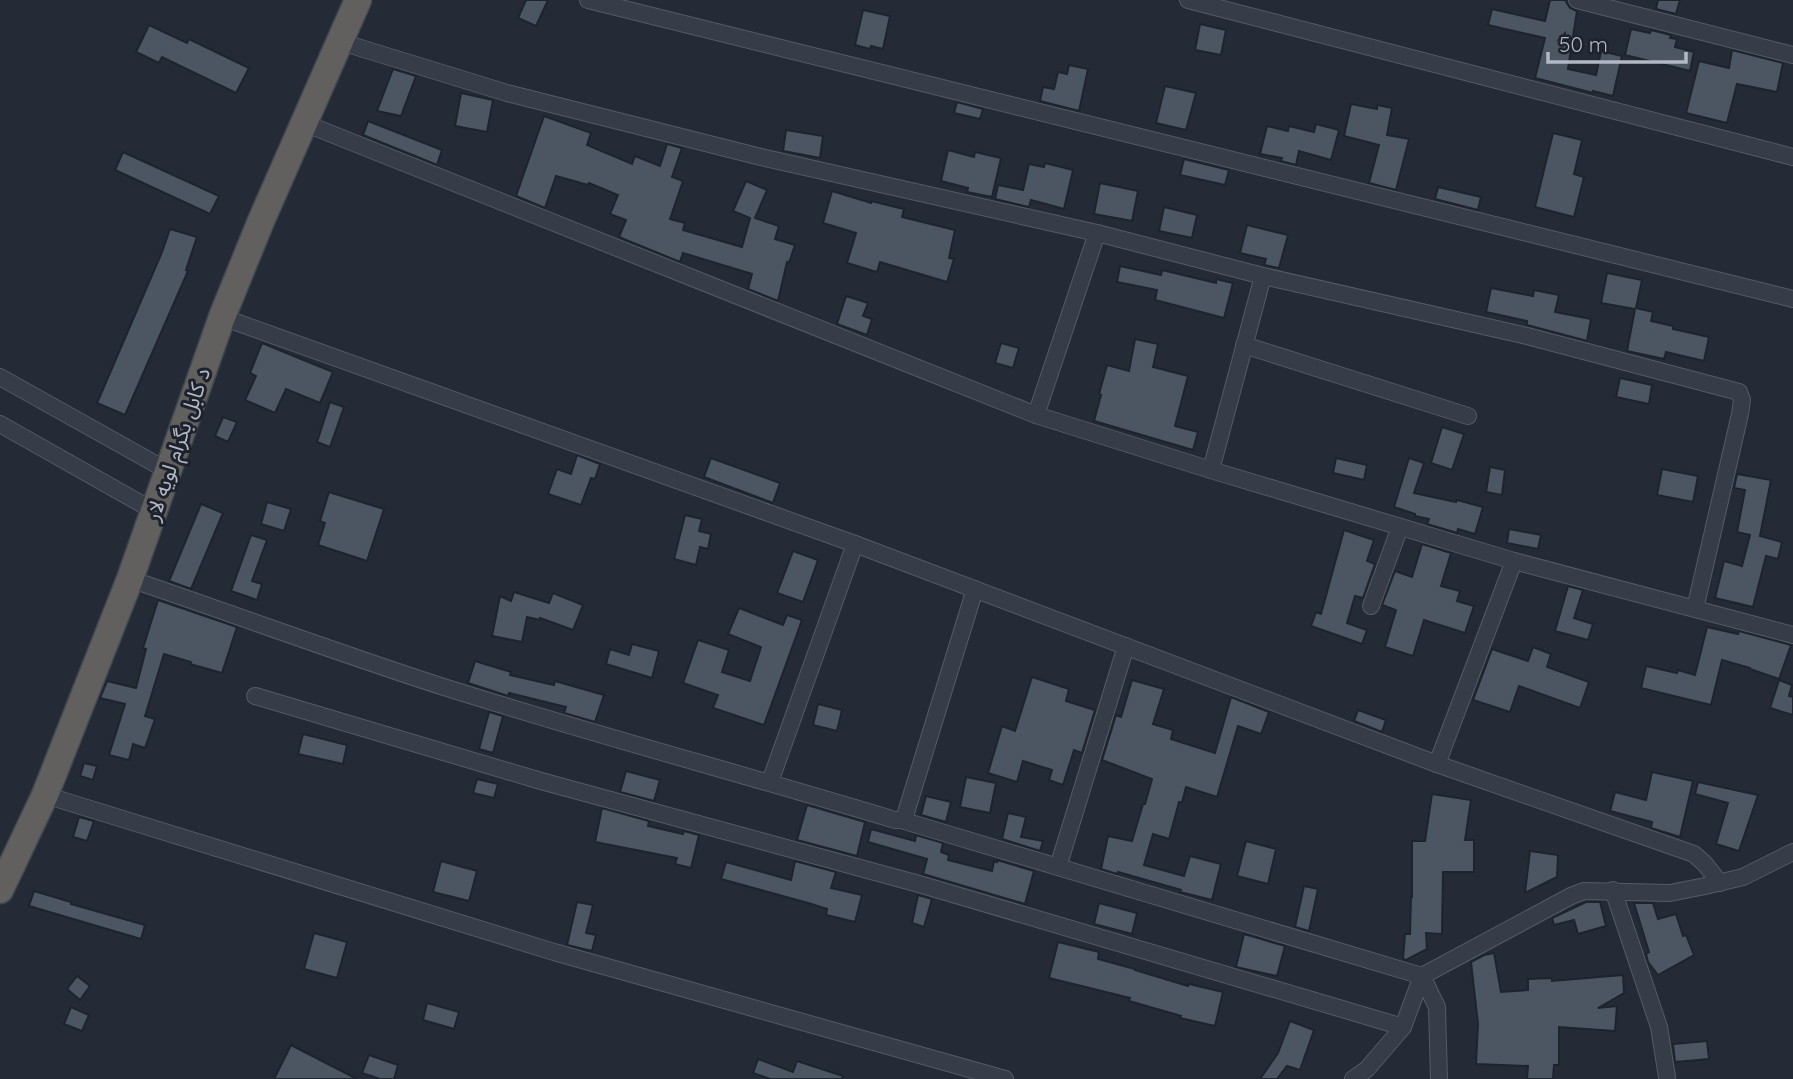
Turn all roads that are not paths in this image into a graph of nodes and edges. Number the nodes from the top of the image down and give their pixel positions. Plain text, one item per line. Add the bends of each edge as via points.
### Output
1 (358, 0) edge
2 (588, 0) edge
3 (1188, 0) edge
4 (1577, 0) edge
5 (341, 41) junction
6 (1793, 55) edge
7 (304, 123) junction
8 (1793, 157) edge
9 (1097, 233) junction
10 (1263, 276) junction
11 (1793, 299) edge
12 (222, 317) junction
13 (1244, 345) junction
14 (0, 377) edge
15 (1036, 415) junction
16 (1468, 416) dead end
17 (0, 425) edge
18 (1211, 470) junction
19 (168, 471) junction
20 (154, 512) junction
21 (1400, 527) junction
22 (855, 544) junction
23 (1514, 561) junction
24 (130, 579) junction
25 (975, 589) junction
26 (1371, 606) dead end
27 (1695, 609) junction
28 (1793, 635) edge
29 (1126, 646) junction
30 (255, 696) dead end
31 (1437, 764) junction
32 (770, 782) junction
33 (45, 795) junction
34 (901, 820) junction
35 (1793, 852) edge
36 (1058, 867) junction
37 (1720, 883) junction
38 (0, 890) edge
39 (1613, 890) junction
40 (1422, 976) junction
41 (1403, 1027) junction
42 (1667, 1077) dead end
43 (1005, 1079) edge
44 (1353, 1079) edge
45 (1439, 1079) edge

1 - 5 highway, د کابل بگرام لویه لار
2 - 11 street
3 - 8 street
4 - 6 street
5 - 7 highway, د کابل بگرام لویه لار
5 - 9 street via 507,93 761,157
7 - 12 highway, د کابل بگرام لویه لار
7 - 15 street
9 - 10 street
9 - 15 street
10 - 13 street
10 - 27 street via 1527,336 1739,391 1740,414
12 - 19 highway, د کابل بگرام لویه لار
12 - 22 street
13 - 16 street
13 - 18 street
14 - 19 street
15 - 18 street
17 - 20 street
18 - 21 street
19 - 20 highway, د کابل بگرام لویه لار
20 - 24 highway, د کابل بگرام لویه لار
21 - 23 street
21 - 26 street
22 - 25 street
22 - 32 street
23 - 27 street
23 - 31 street
24 - 32 street via 446,687
24 - 33 highway, د کابل بگرام لویه لار
25 - 29 street
25 - 34 street
27 - 28 street
29 - 31 street
29 - 36 street
30 - 41 street
31 - 37 street via 1694,853
32 - 34 street
33 - 38 highway, د کابل بگرام لویه لار
33 - 43 street via 554,953
34 - 36 street
35 - 37 street
36 - 40 street
37 - 39 street via 1670,893
39 - 40 street via 1571,896
39 - 42 street via 1659,1027
40 - 41 street
40 - 45 street via 1437,1007
41 - 44 street

